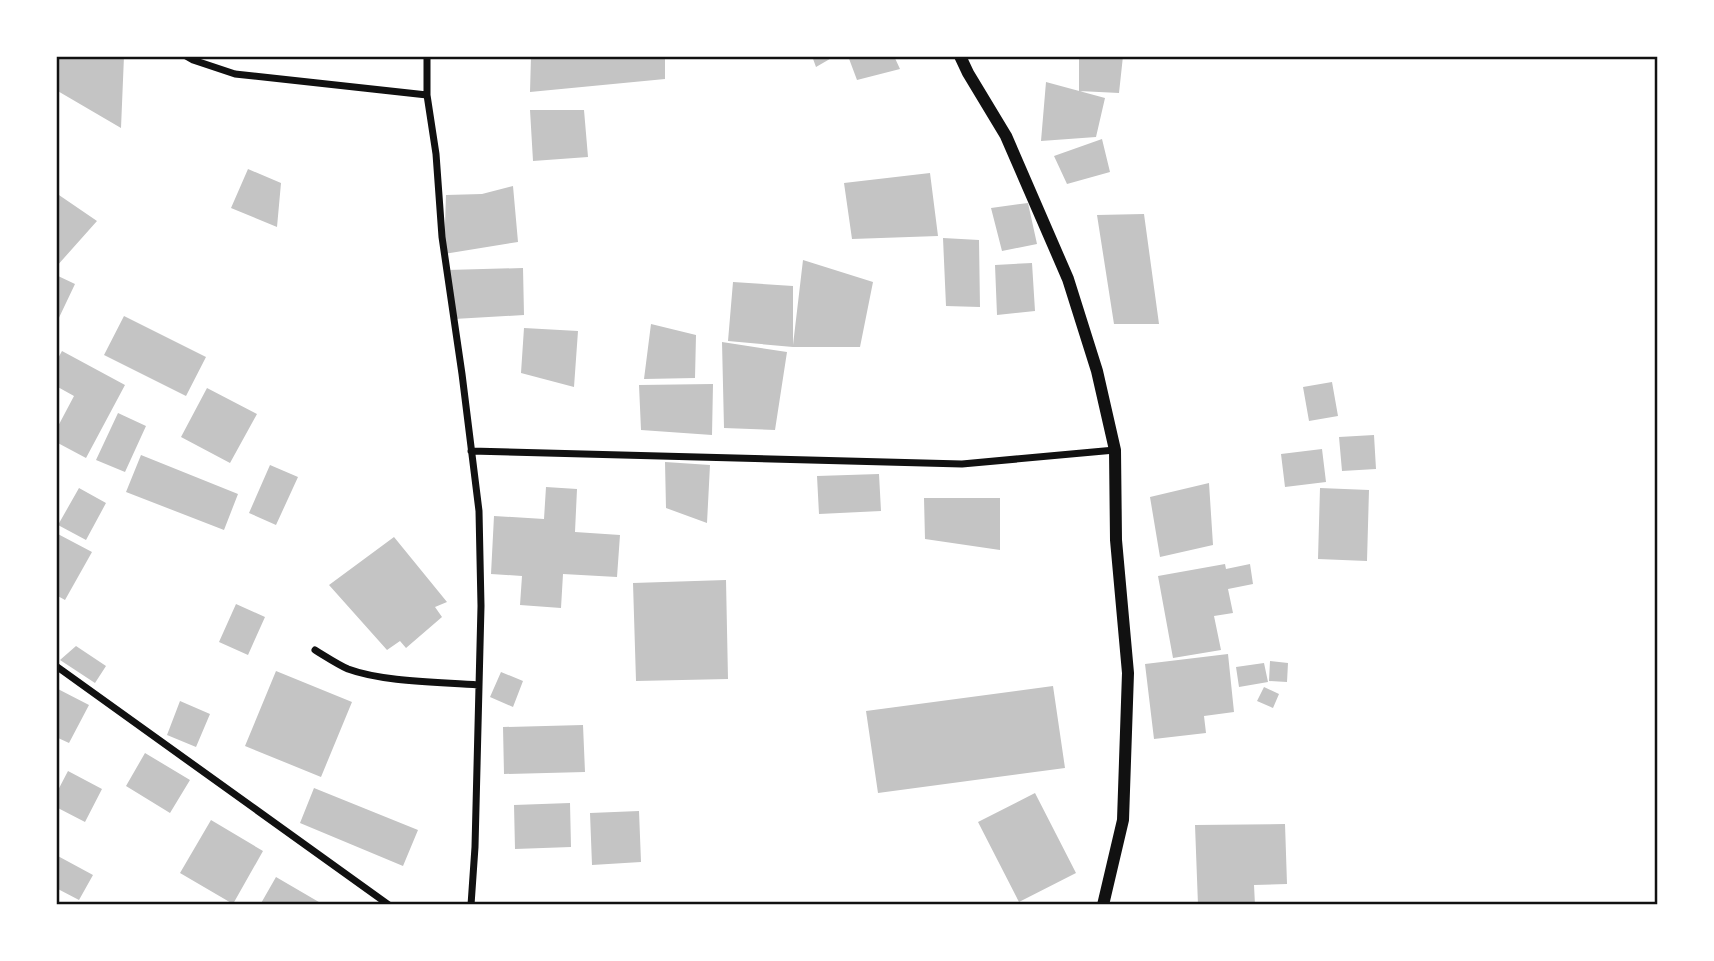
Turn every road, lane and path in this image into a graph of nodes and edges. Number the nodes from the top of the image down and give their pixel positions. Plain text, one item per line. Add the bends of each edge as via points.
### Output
1 (186, 56) edge
2 (427, 56) edge
3 (960, 56) edge
4 (428, 95) junction
5 (1115, 450) junction
6 (471, 451) junction
7 (315, 650) dead end
8 (56, 666) edge
9 (478, 685) junction
10 (389, 905) edge
11 (471, 905) edge
12 (1103, 905) edge

1 - 4 street via 235,74
2 - 4 street
3 - 5 street via 1006,136 1068,279 1097,370
4 - 6 street
5 - 6 street via 962,464
5 - 12 street via 1116,540 1128,673 1123,820
6 - 9 street via 479,511
7 - 9 street via 348,668 378,676
8 - 10 street
9 - 11 street

